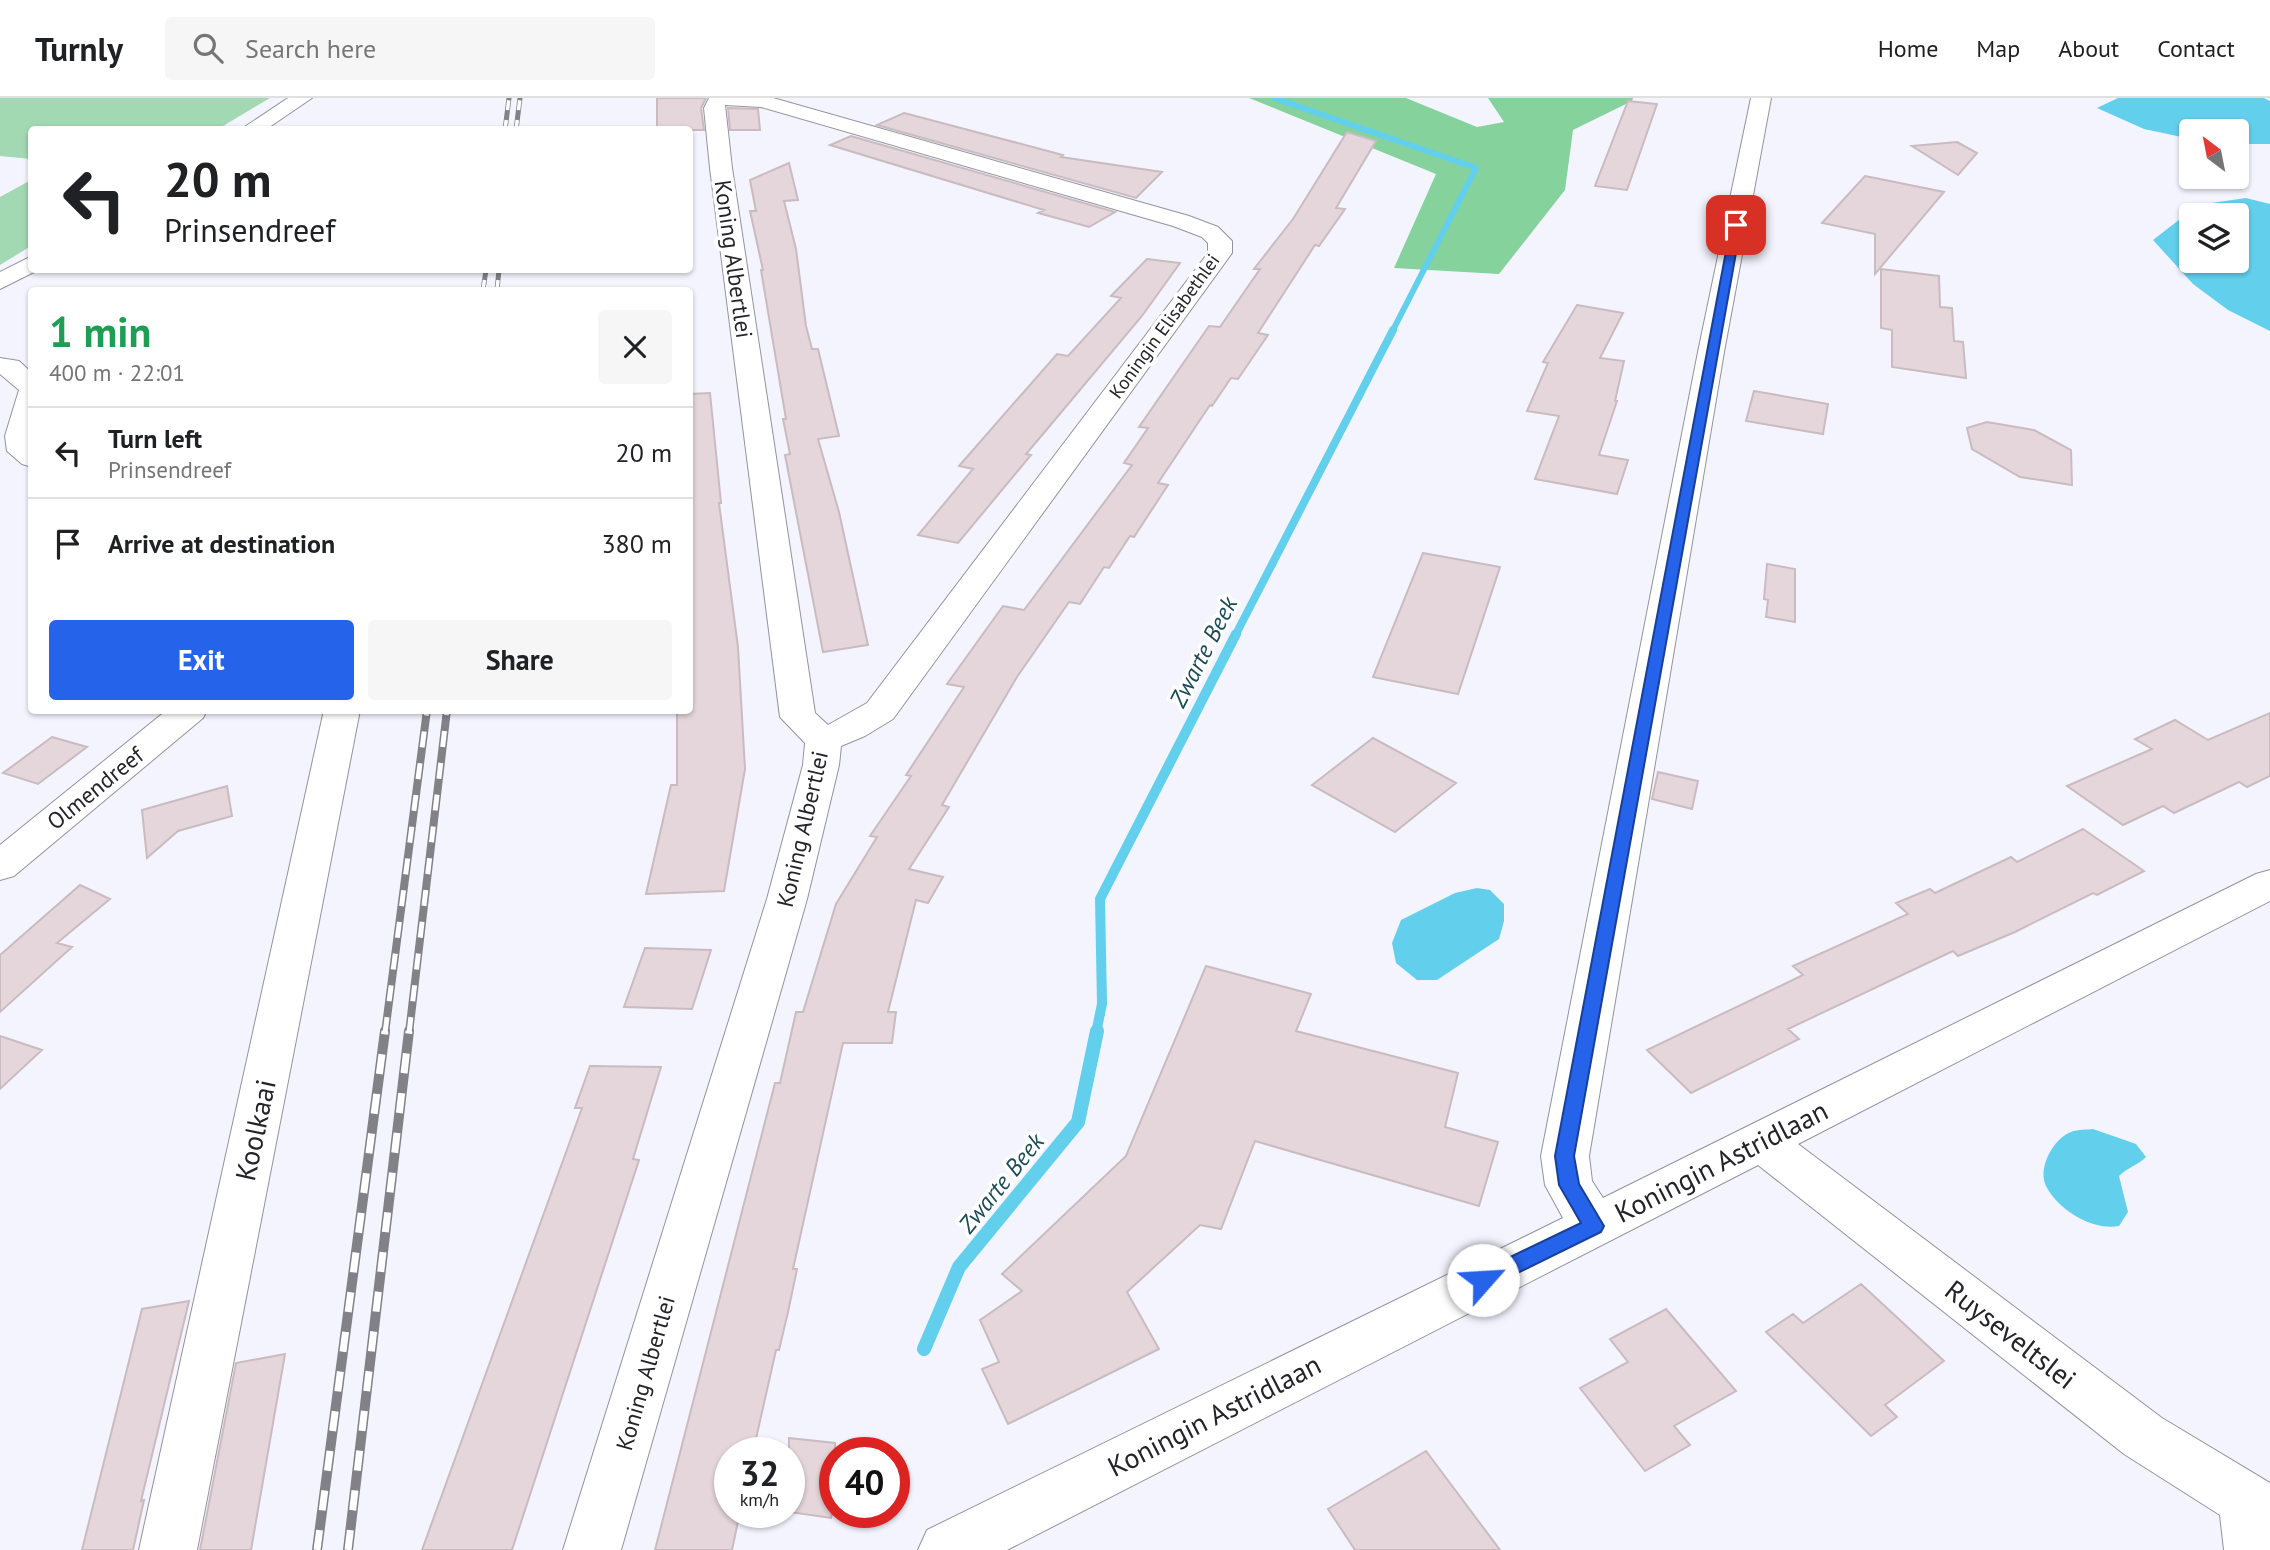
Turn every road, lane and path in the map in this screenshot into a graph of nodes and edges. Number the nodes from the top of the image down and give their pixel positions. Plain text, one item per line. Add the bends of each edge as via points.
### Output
1 (302, 98) edge
2 (719, 98) edge
3 (1761, 98) edge
4 (256, 126) edge
5 (28, 265) edge
6 (0, 282) edge
7 (0, 366) edge
8 (28, 385) edge
9 (28, 403) edge
10 (28, 455) edge
11 (185, 714) edge
12 (341, 714) edge
13 (823, 740) junction
14 (0, 866) edge
15 (2270, 884) edge
16 (1762, 1139) junction
17 (1594, 1226) junction
18 (2257, 1521) edge
19 (168, 1550) edge
20 (593, 1550) edge
21 (947, 1550) edge

1 - 4 street
2 - 13 street, Koning Albertlei via 714,108 721,167 799,717
2 - 13 street, Koningin Elisabethlei via 762,101 1181,221 1220,241 1220,253 880,711
3 - 17 street via 1564,1156 1569,1185
5 - 6 street
7 - 8 street via 10,367
9 - 10 street via 19,436 21,451
11 - 14 street, Olmendreef
12 - 19 street, Koolkaai
13 - 20 street, Koning Albertlei via 821,765 787,899
15 - 16 street, Koningin Astridlaan
16 - 17 street, Koningin Astridlaan
16 - 18 street, Ruyseveltslei
17 - 21 street, Koningin Astridlaan

